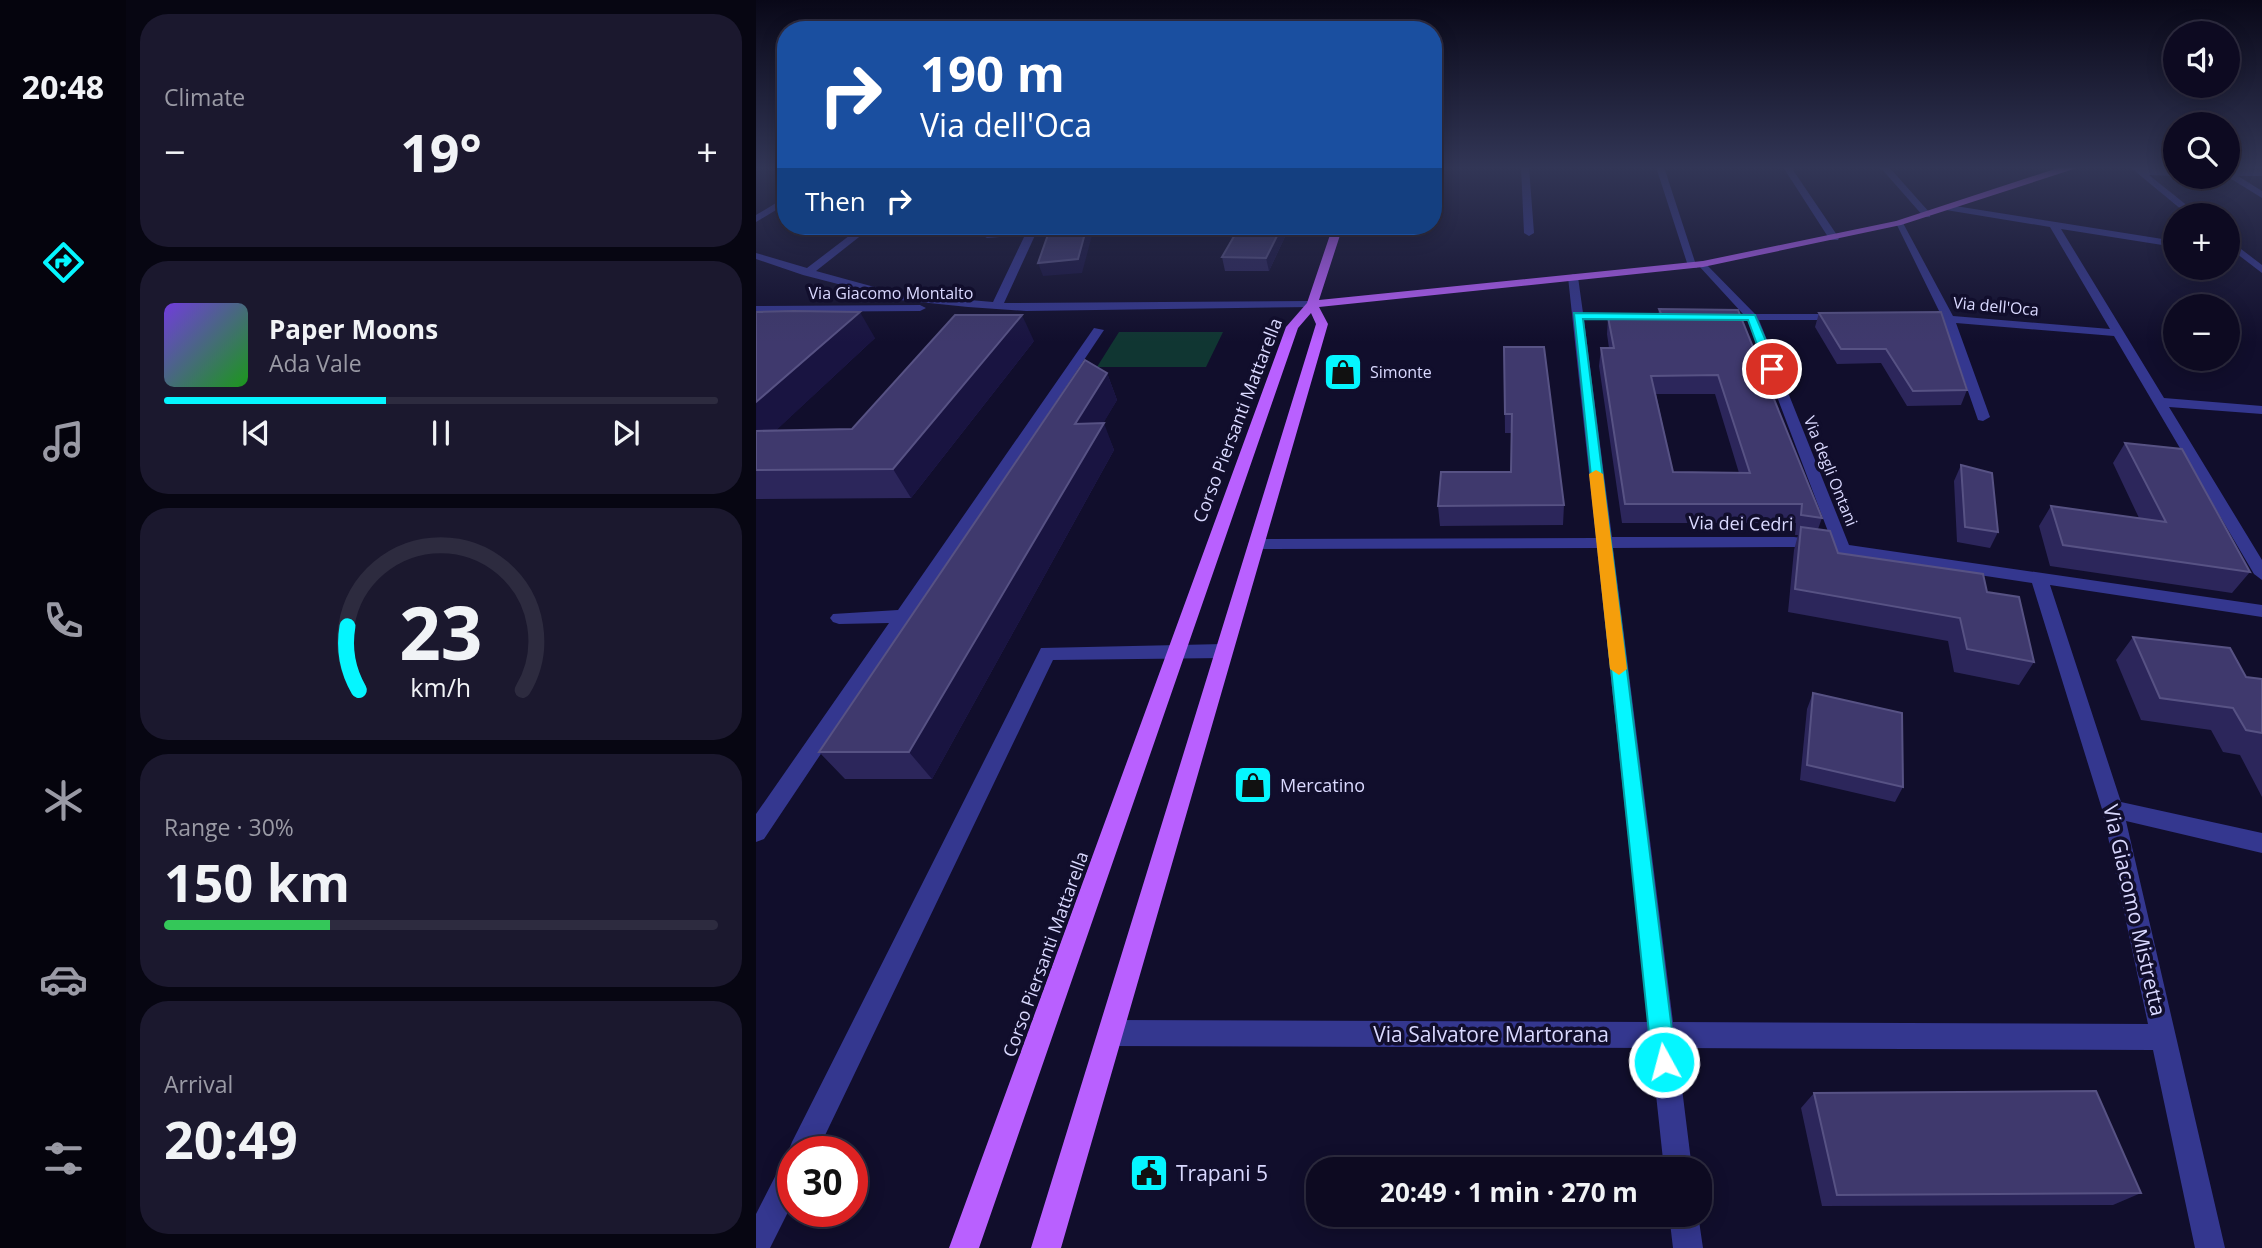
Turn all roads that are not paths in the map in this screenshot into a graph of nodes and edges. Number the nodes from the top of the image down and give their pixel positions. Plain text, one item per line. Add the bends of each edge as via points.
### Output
1 (1529, 225) edge
2 (1683, 225) edge
3 (1826, 225) edge
4 (1888, 225) edge
5 (1899, 225) edge
6 (2054, 225) edge
7 (2061, 225) edge
8 (1529, 233) dead end
9 (856, 235) edge
10 (1030, 235) edge
11 (1335, 235) edge
12 (1834, 238) junction
13 (2163, 242) edge
14 (2240, 252) edge
15 (2240, 254) edge
16 (2243, 255) junction
17 (756, 256) edge
18 (2262, 258) edge
19 (1698, 265) junction
20 (2262, 270) edge
21 (807, 273) junction
22 (1573, 277) junction
23 (1312, 304) junction
24 (997, 306) junction
25 (1026, 308) junction
26 (756, 309) edge
27 (1577, 316) junction
28 (1685, 317) edge
29 (1698, 317) edge
30 (1752, 317) junction
31 (1856, 317) edge
32 (1909, 317) edge
33 (1948, 317) junction
34 (1098, 330) dead end
35 (2118, 334) junction
36 (2159, 402) junction
37 (2262, 410) edge
38 (1983, 417) dead end
39 (1604, 541) junction
40 (1256, 544) junction
41 (1843, 549) junction
42 (2262, 574) edge
43 (2039, 578) junction
44 (2262, 611) edge
45 (902, 616) junction
46 (839, 618) dead end
47 (1224, 651) junction
48 (1177, 652) junction
49 (2113, 809) junction
50 (756, 832) edge
51 (2262, 843) edge
52 (1112, 1033) junction
53 (1661, 1035) junction
54 (2164, 1037) junction
55 (810, 1136) edge
56 (1676, 1157) edge
57 (777, 1203) edge
58 (1685, 1227) edge
59 (756, 1245) edge
60 (964, 1248) edge
61 (1046, 1248) edge
62 (1688, 1248) edge
63 (2210, 1248) edge

1 - 8 street
2 - 19 street
3 - 12 street
4 - 12 main road
5 - 33 street
6 - 35 street
7 - 13 street
9 - 21 street
10 - 24 street
11 - 23 main road
12 - 19 main road
14 - 16 street
15 - 16 street
16 - 18 street
16 - 20 street
17 - 21 street
19 - 22 main road
19 - 30 street, Via degli Ontani
21 - 24 street via 900,297
22 - 23 main road
22 - 27 street
23 - 25 street
23 - 40 main road via 1322,324
23 - 48 main road, Corso Piersanti Mattarella via 1293,327
24 - 25 street
25 - 26 street, Via Giacomo Montalto
27 - 28 street
27 - 39 street
29 - 30 street
30 - 31 street
30 - 41 street, Via degli Ontani
32 - 33 street, Via dell'Oca
33 - 35 street, Via dell'Oca
33 - 38 street
34 - 45 street
35 - 36 street
36 - 37 street
36 - 42 street
39 - 40 street, Via dei Cedri
39 - 41 street, Via dei Cedri via 1794,542
39 - 53 street
40 - 47 main road
41 - 43 street, Via dei Cedri
43 - 44 street, Via dei Cedri
43 - 49 street, Via Giacomo Mistretta
45 - 46 street
45 - 50 street
47 - 48 street
47 - 52 main road
48 - 55 street via 1046,653
48 - 60 main road, Corso Piersanti Mattarella
49 - 51 street
49 - 54 street, Via Giacomo Mistretta
52 - 53 street, Via Salvatore Martorana
52 - 61 main road
53 - 54 street, Via Salvatore Martorana
53 - 56 street
54 - 63 street, Via Giacomo Mistretta
57 - 59 street
58 - 62 street

